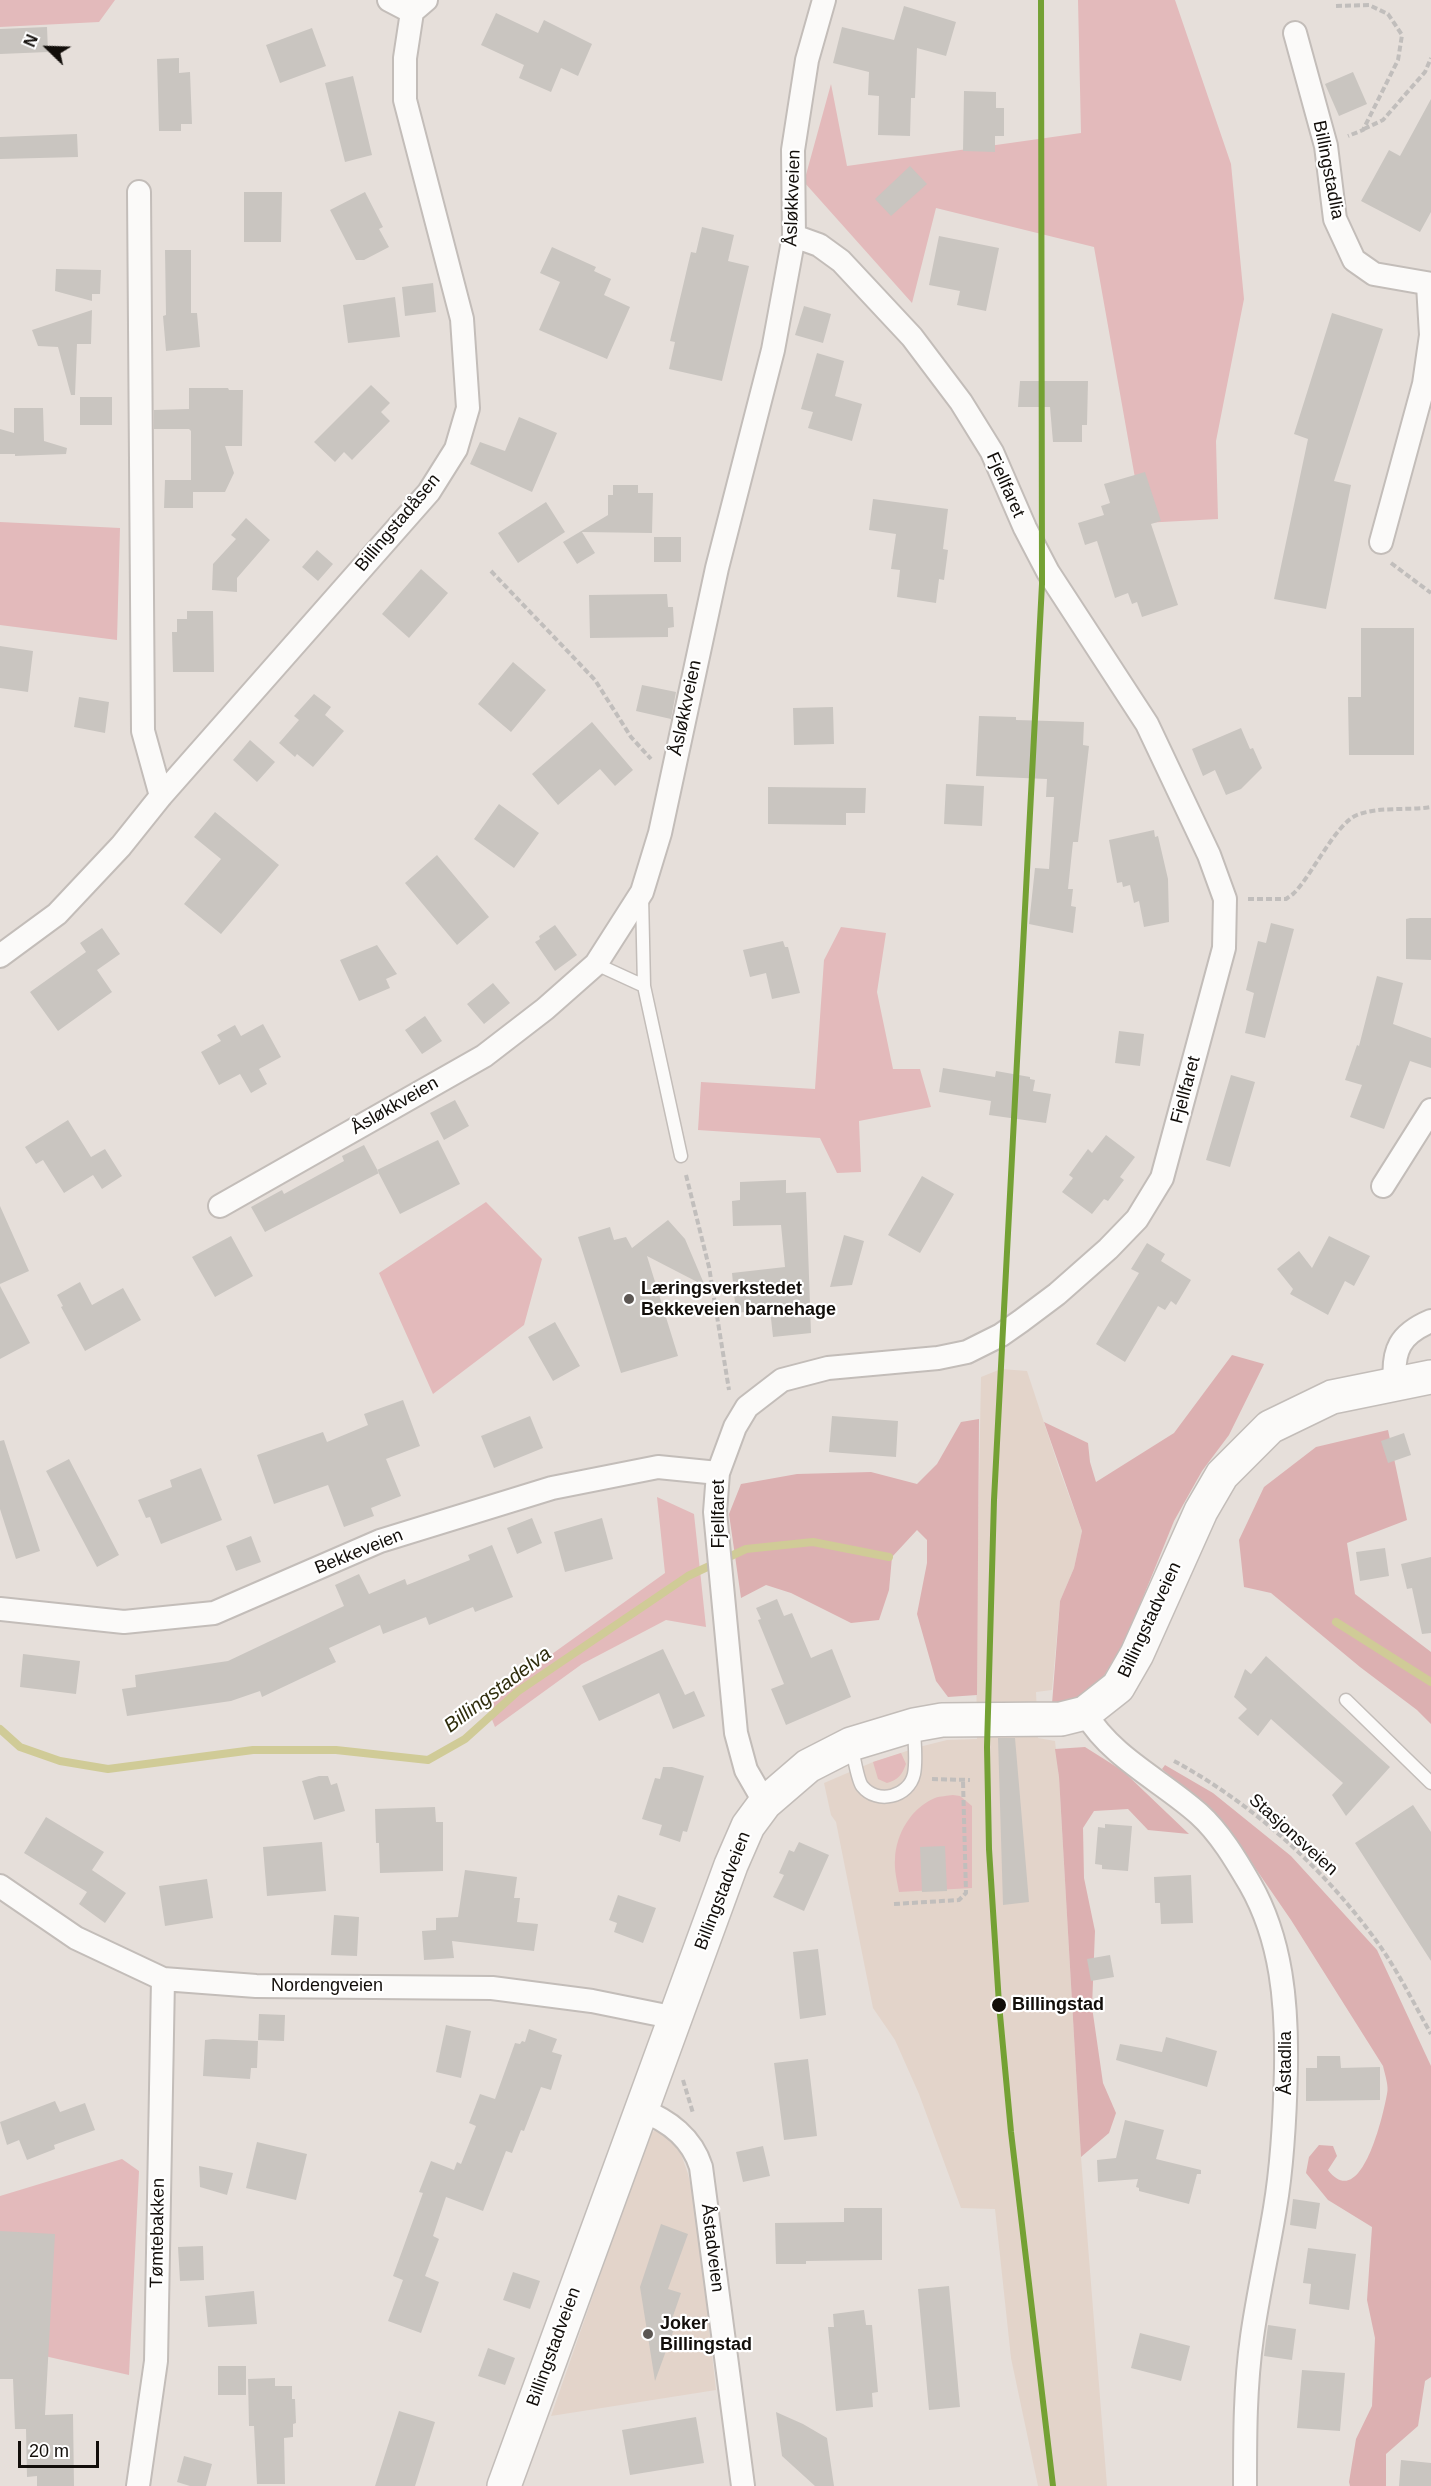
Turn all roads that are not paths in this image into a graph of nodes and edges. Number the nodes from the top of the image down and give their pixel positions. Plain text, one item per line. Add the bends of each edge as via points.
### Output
1 (389, 0) edge
2 (824, 0) edge
3 (419, 6) edge
4 (1295, 33) dead end
5 (139, 192) dead end
6 (794, 236) junction
7 (1430, 285) edge
8 (1381, 542) road end
9 (161, 796) junction
10 (642, 892) junction
11 (0, 956) edge
12 (596, 964) junction
13 (644, 986) junction
14 (1431, 1110) edge
15 (681, 1156) road end
16 (1383, 1186) dead end
17 (220, 1206) dead end
18 (1431, 1322) edge
19 (1431, 1377) edge
20 (1395, 1383) junction
21 (718, 1473) junction
22 (0, 1609) edge
23 (1346, 1700) dead end
24 (1085, 1713) junction
25 (914, 1725) junction
26 (851, 1744) junction
27 (1431, 1784) edge
28 (765, 1803) junction
29 (0, 1886) edge
30 (164, 1979) junction
31 (676, 2018) junction
32 (641, 2110) junction
33 (138, 2486) edge
34 (504, 2486) edge
35 (743, 2486) edge
36 (1245, 2486) edge

1 - 3 street, Billingstadåsen
2 - 6 street, Åsløkkveien via 807,60 793,150
3 - 9 street, Billingstadåsen via 405,58 405,100 462,319 468,408 456,450 429,492
4 - 7 street, Billingstadlia via 1326,146 1335,219 1354,260 1374,274
5 - 9 street via 143,731
6 - 10 street, Åsløkkveien via 773,350 717,568 660,833
6 - 21 street, Fjellfaret via 819,244 841,261 912,338 961,402 992,452 1048,572 1147,724 1209,855 1225,899 1224,948 1162,1178 1137,1219 1108,1250 1057,1294 1000,1335 967,1352 828,1368 782,1380 747,1407
7 - 8 street via 1431,335 1424,384
9 - 11 street, Billingstadåsen via 121,846 57,914
10 - 12 street, Åsløkkveien
10 - 13 lane
12 - 13 lane
12 - 17 street, Åsløkkveien via 484,1056
13 - 15 lane
14 - 16 street
18 - 20 street via 1408,1332 1395,1352
19 - 20 main road, Billingstadveien
20 - 24 main road, Billingstadveien via 1332,1397 1270,1427 1222,1475 1201,1511 1137,1654 1118,1687
21 - 22 street, Bekkeveien via 658,1467 552,1488 380,1541 214,1613 124,1622
21 - 28 street, Fjellfaret via 715,1512 736,1733 746,1770
23 - 27 lane
24 - 25 main road, Billingstadveien via 1061,1719 942,1720
24 - 36 street, Åstadlia via 1103,1739 1201,1816 1217,1835 1265,1912 1280,1968 1287,2035 1286,2115 1276,2205 1247,2380
25 - 26 main road, Billingstadveien
25 - 26 lane via 914,1776 903,1791 887,1798 861,1786
26 - 28 main road, Billingstadveien via 808,1766
28 - 31 main road, Billingstadveien via 748,1827 731,1865
29 - 30 street, Nordengveien via 76,1938
30 - 31 street, Nordengveien via 256,1986 492,1988 592,2001
30 - 33 street, Tømtebakken via 156,2361
31 - 32 main road, Billingstadveien
32 - 34 main road, Billingstadveien
32 - 35 street, Åstadveien via 657,2116 680,2134 692,2147 700,2167

